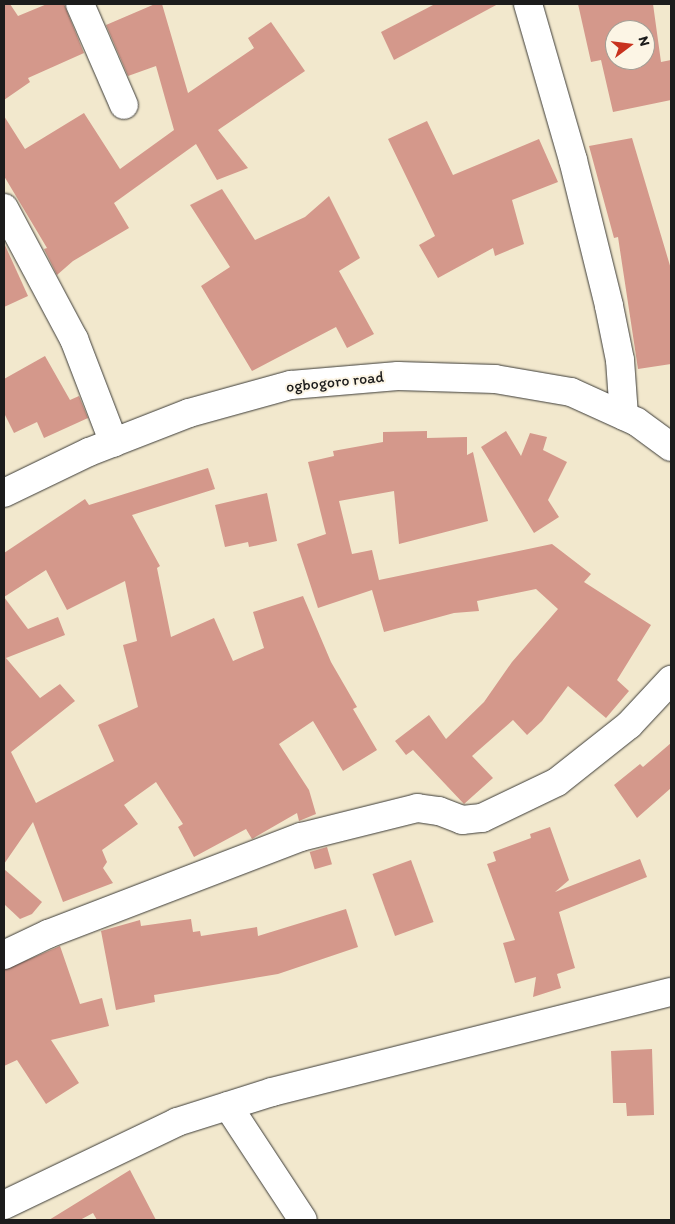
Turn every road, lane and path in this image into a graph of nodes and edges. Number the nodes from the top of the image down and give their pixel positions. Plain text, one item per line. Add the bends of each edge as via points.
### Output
1 (80, 4) edge
2 (528, 4) edge
3 (124, 105) dead end
4 (4, 208) edge
5 (624, 416) junction
6 (114, 443) junction
7 (671, 447) edge
8 (4, 493) edge
9 (671, 680) edge
10 (4, 955) edge
11 (671, 992) edge
12 (228, 1106) junction
13 (4, 1205) edge
14 (303, 1220) edge

1 - 3 street
2 - 5 street via 573,160 609,306 620,360
4 - 6 street via 74,339
5 - 6 street, ogbogoro road via 571,392 495,379 398,376 291,385 189,413
5 - 7 street, ogbogoro road
6 - 8 street, ogbogoro road
9 - 10 street via 629,725 557,782 482,818 462,820 439,811 416,808 301,837 48,934
11 - 12 street
12 - 13 street via 176,1122
12 - 14 street

